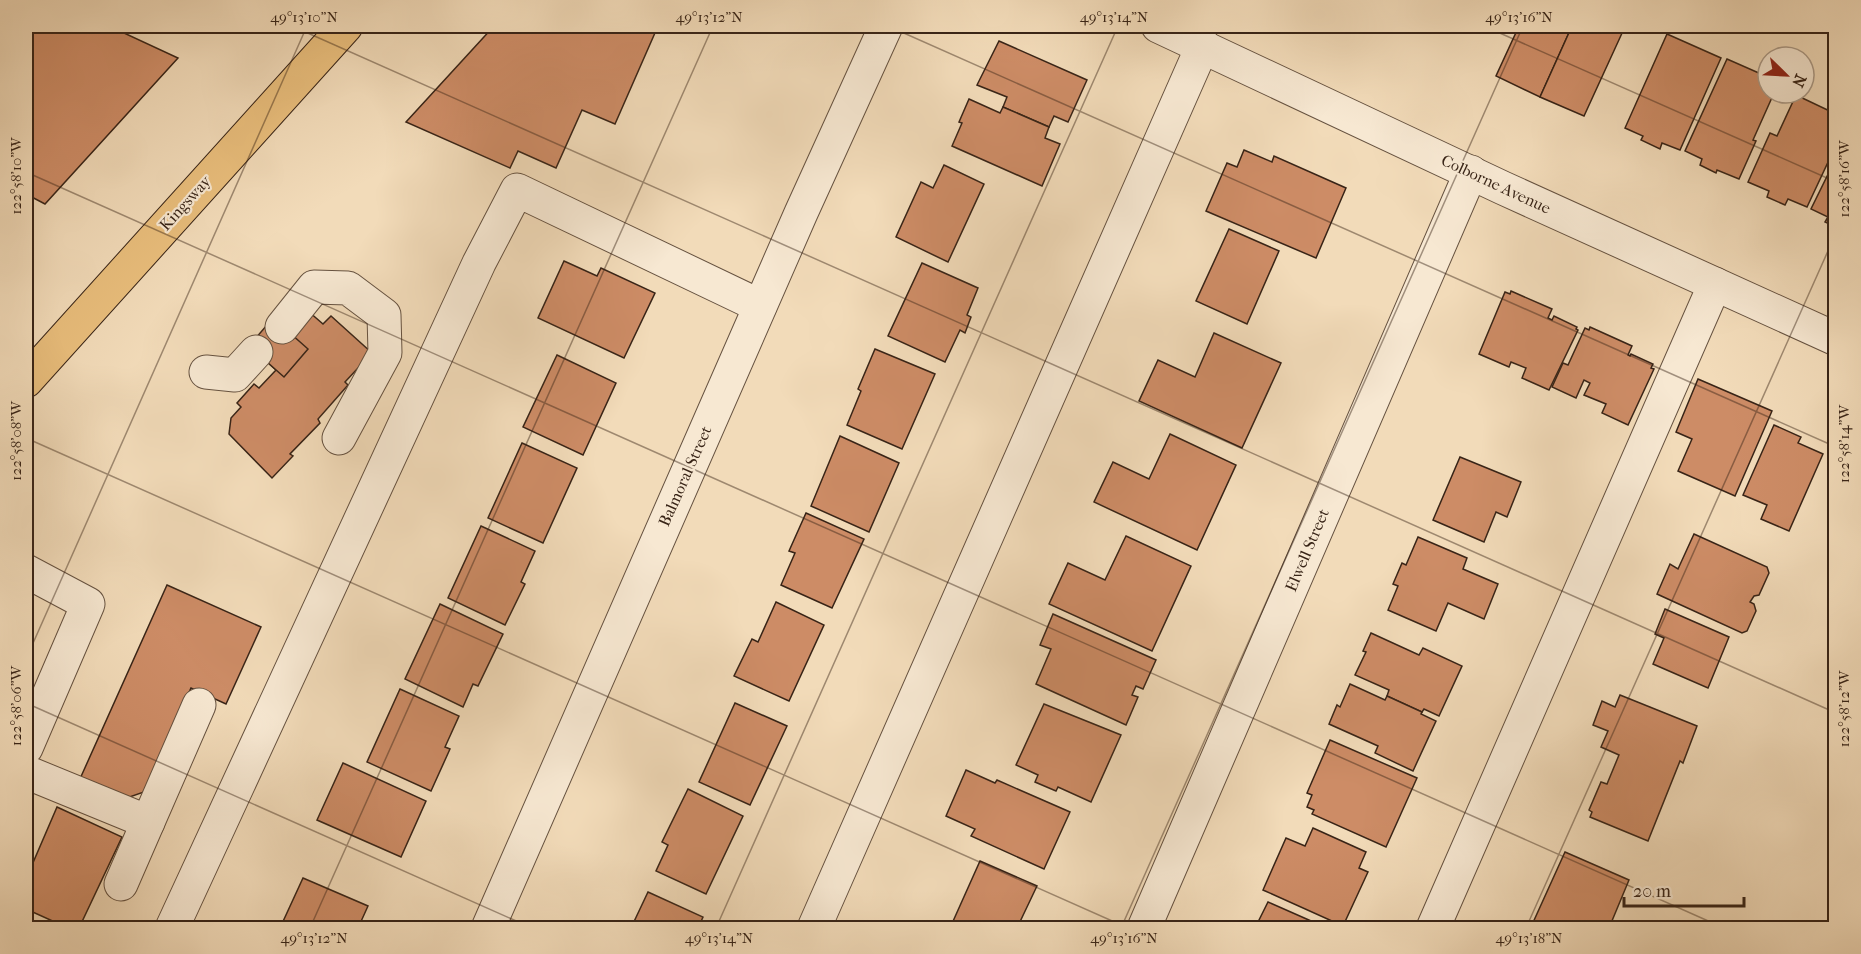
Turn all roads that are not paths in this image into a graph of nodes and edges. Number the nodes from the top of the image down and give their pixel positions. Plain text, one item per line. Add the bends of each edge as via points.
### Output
1 (346, 26) edge
2 (886, 26) edge
3 (1158, 26) edge
4 (1203, 45) junction
5 (1471, 172) junction
6 (1715, 284) junction
7 (760, 306) junction
8 (282, 327) dead end
9 (1836, 339) edge
10 (256, 352) dead end
11 (206, 372) dead end
12 (26, 381) edge
13 (339, 438) dead end
14 (28, 578) edge
15 (199, 705) dead end
16 (26, 747) edge
17 (26, 772) edge
18 (148, 822) junction
19 (121, 884) dead end
20 (172, 928) edge
21 (488, 928) edge
22 (814, 928) edge
23 (1144, 928) edge
24 (1433, 928) edge

1 - 12 main road, Kingsway
2 - 7 street, Balmoral Street
3 - 4 street, Colborne Avenue
4 - 5 street, Colborne Avenue
4 - 22 street
5 - 6 street, Colborne Avenue
5 - 23 street, Elwell Street
6 - 9 street, Colborne Avenue
6 - 24 street
7 - 20 street via 517,190 478,263
7 - 21 street, Balmoral Street
8 - 13 street via 314,287 348,288 384,315 385,353
10 - 11 street via 235,375
14 - 16 street via 88,603
15 - 18 street
17 - 18 street
18 - 19 street

